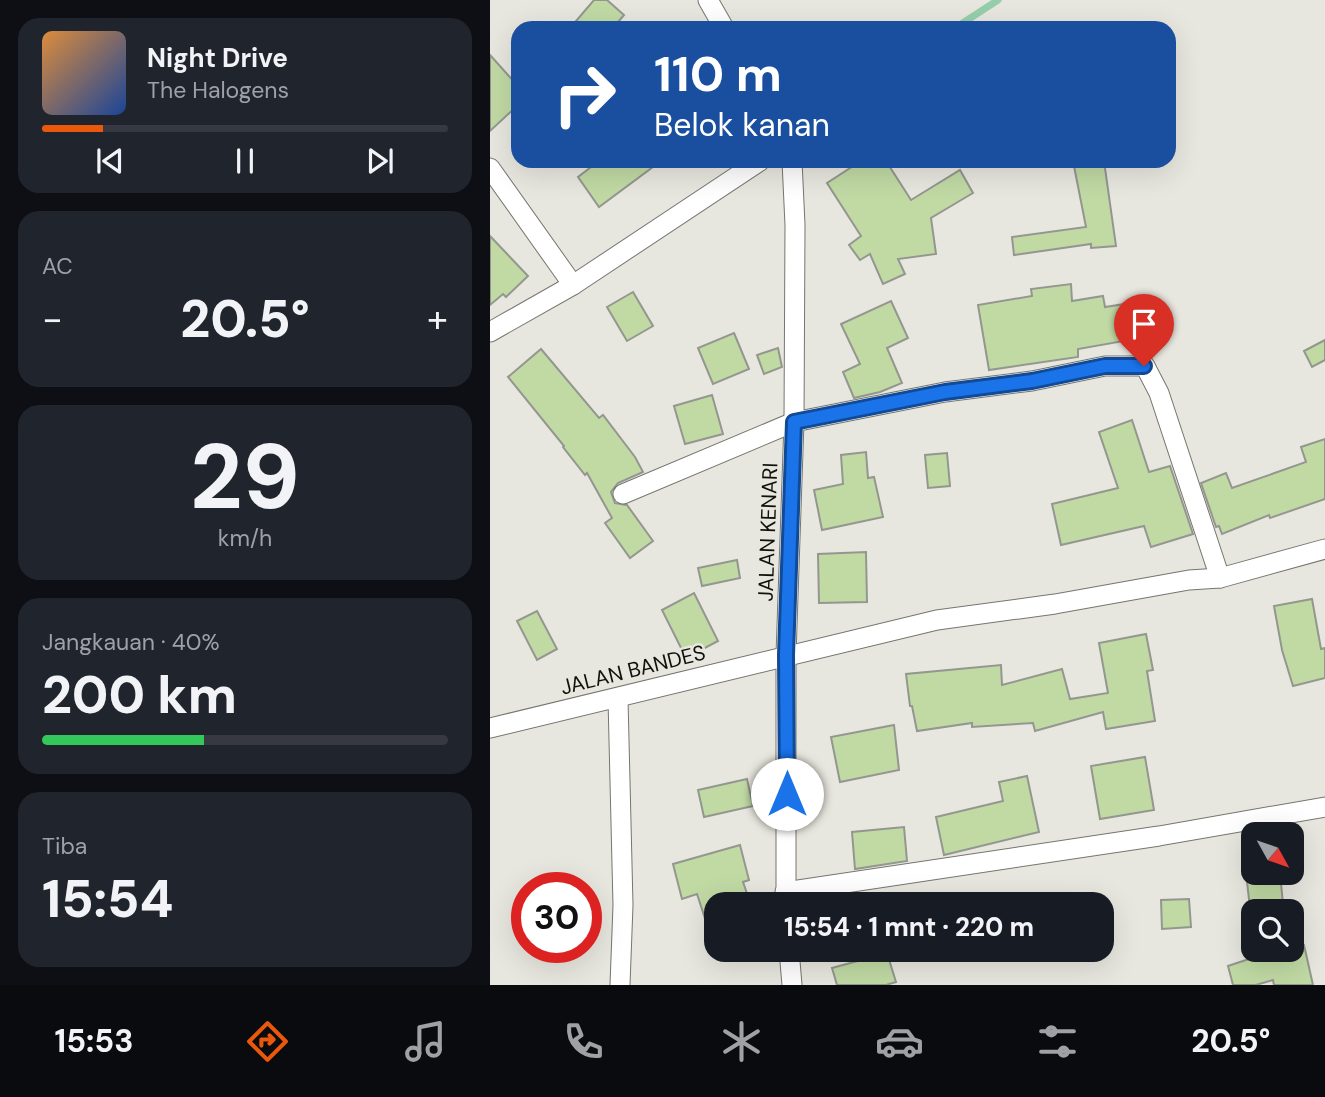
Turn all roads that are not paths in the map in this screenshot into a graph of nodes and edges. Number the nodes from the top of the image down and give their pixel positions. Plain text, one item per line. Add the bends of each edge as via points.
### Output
1 (708, 0) edge
2 (720, 21) edge
3 (490, 168) edge
4 (750, 168) edge
5 (792, 168) edge
6 (573, 285) junction
7 (490, 332) edge
8 (794, 422) junction
9 (622, 494) dead end
10 (1325, 549) edge
11 (1220, 578) junction
12 (786, 655) junction
13 (618, 699) junction
14 (490, 728) edge
15 (1325, 807) edge
16 (785, 892) edge
17 (821, 892) edge
18 (790, 962) edge
19 (620, 985) edge
20 (792, 985) edge

1 - 2 street
3 - 6 street
4 - 6 street
5 - 8 street, JALAN KENARI
6 - 7 street
8 - 9 street
8 - 11 street via 1105,366 1144,366 1159,393
8 - 12 street, JALAN KENARI
10 - 11 street, JALAN BANDES
11 - 12 street, JALAN BANDES via 937,620
12 - 13 street, JALAN BANDES
12 - 16 street, JALAN KENARI
13 - 14 street, JALAN BANDES
13 - 19 street via 623,905
15 - 17 street
18 - 20 street

